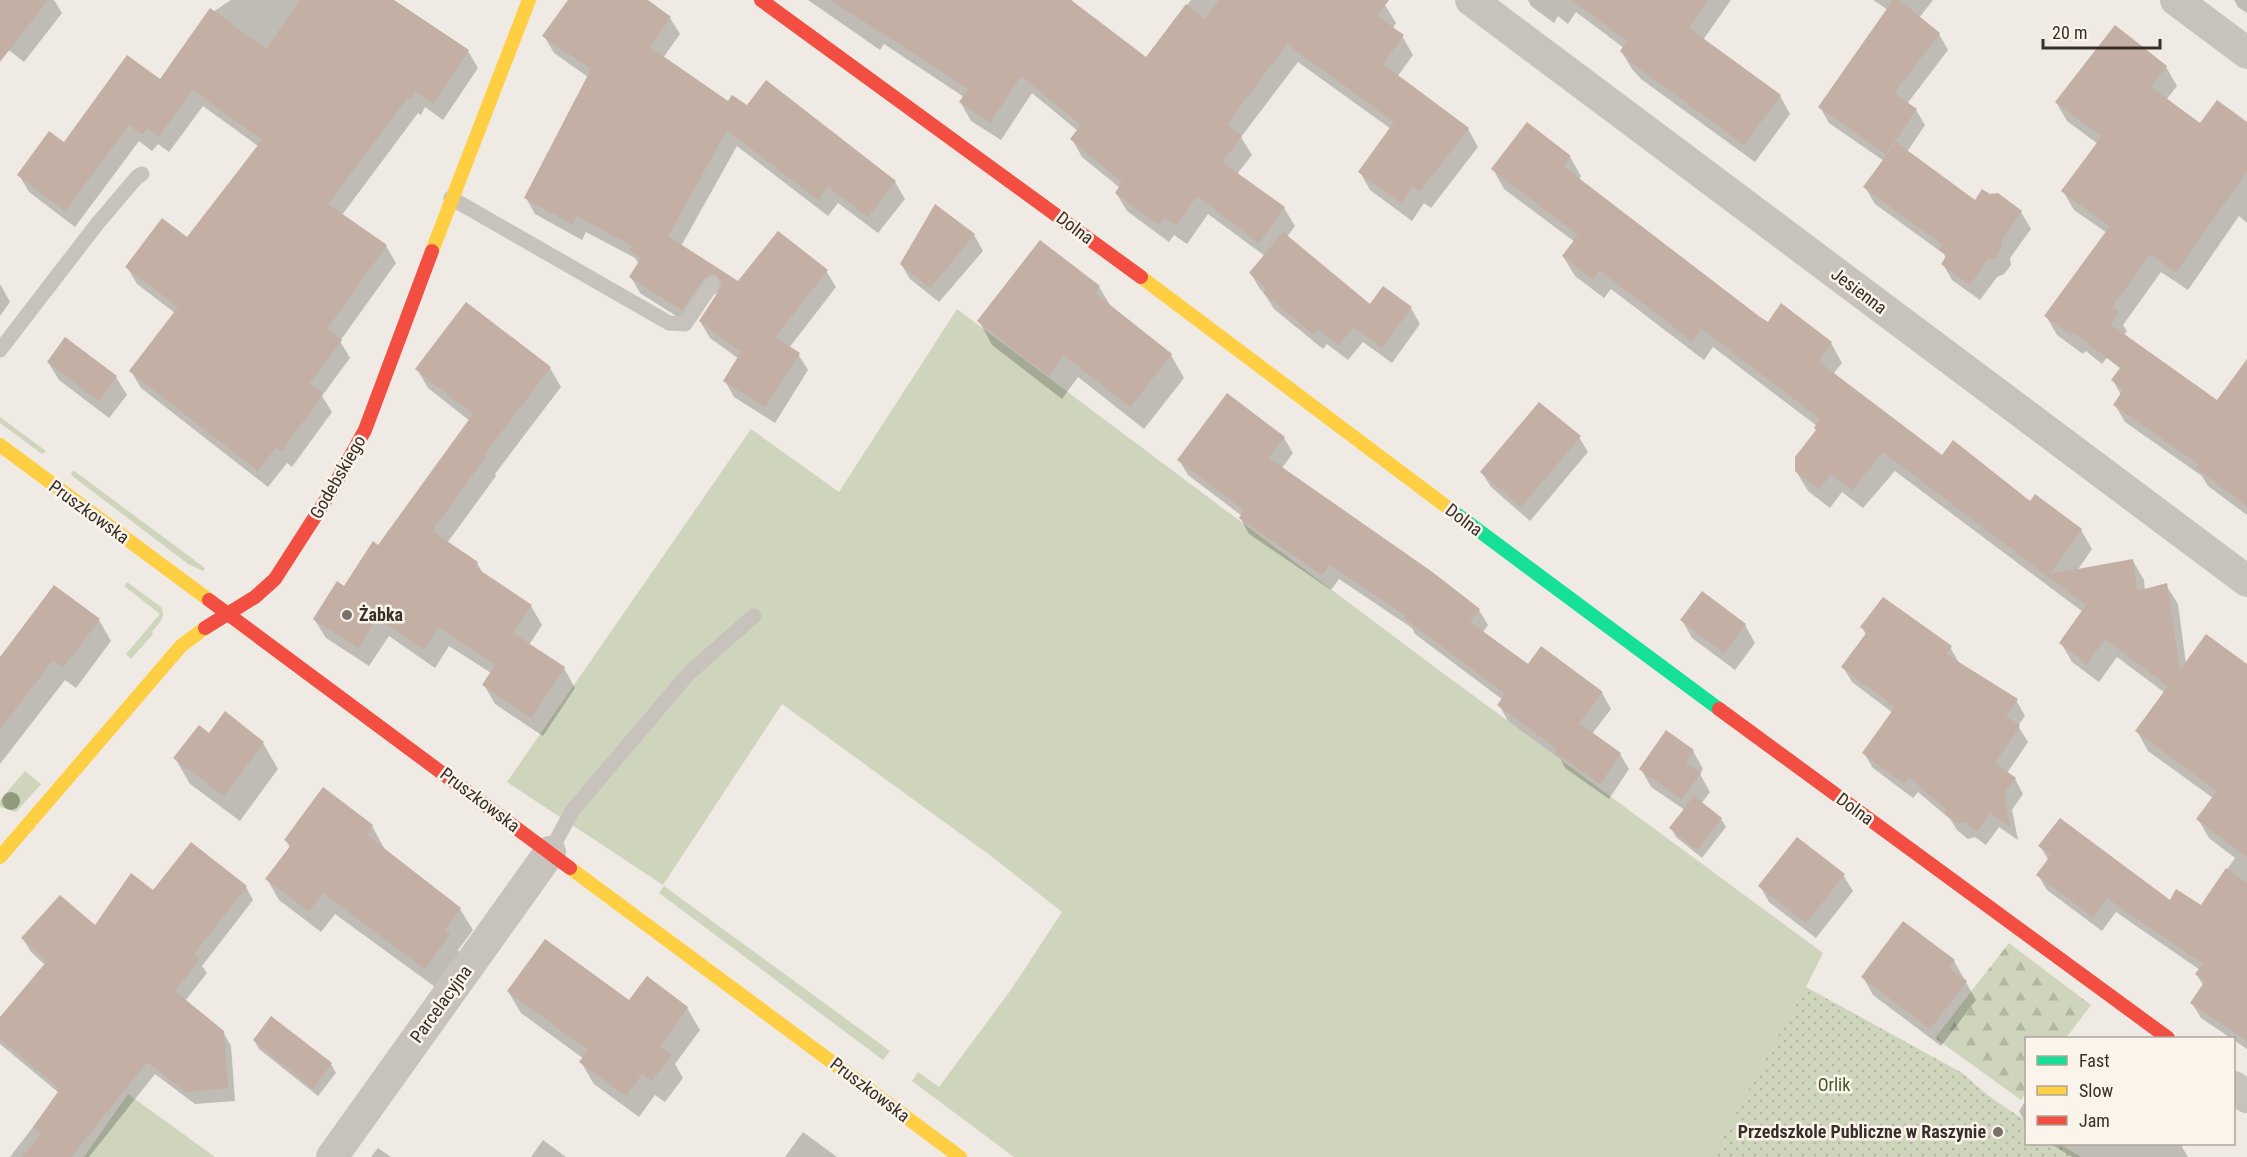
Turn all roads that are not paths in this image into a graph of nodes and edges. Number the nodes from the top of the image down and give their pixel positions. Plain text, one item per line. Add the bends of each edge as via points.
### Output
1 (529, 0) edge
2 (761, 0) edge
3 (1470, 0) edge
4 (2176, 0) edge
5 (2247, 53) edge
6 (142, 174) dead end
7 (451, 198) junction
8 (712, 284) dead end
9 (0, 350) edge
10 (0, 445) edge
11 (2247, 581) edge
12 (228, 614) junction
13 (754, 616) dead end
14 (550, 852) junction
15 (0, 857) edge
16 (2167, 1037) edge
17 (2235, 1088) edge
18 (2247, 1097) edge
19 (332, 1157) edge
20 (960, 1157) edge

1 - 7 street, Godebskiego
2 - 16 street, Dolna via 1067,221 1567,597
3 - 11 street, Jesienna
4 - 5 street
6 - 9 lane via 97,224
7 - 8 lane via 669,323 685,324
7 - 12 street, Godebskiego via 364,430 281,571 269,586
10 - 12 street, Pruszkowska
12 - 14 street, Pruszkowska
12 - 15 street, Godebskiego via 182,646
13 - 14 lane via 689,673 572,811
14 - 19 street, Parcelacyjna
14 - 20 street, Pruszkowska
17 - 18 street

